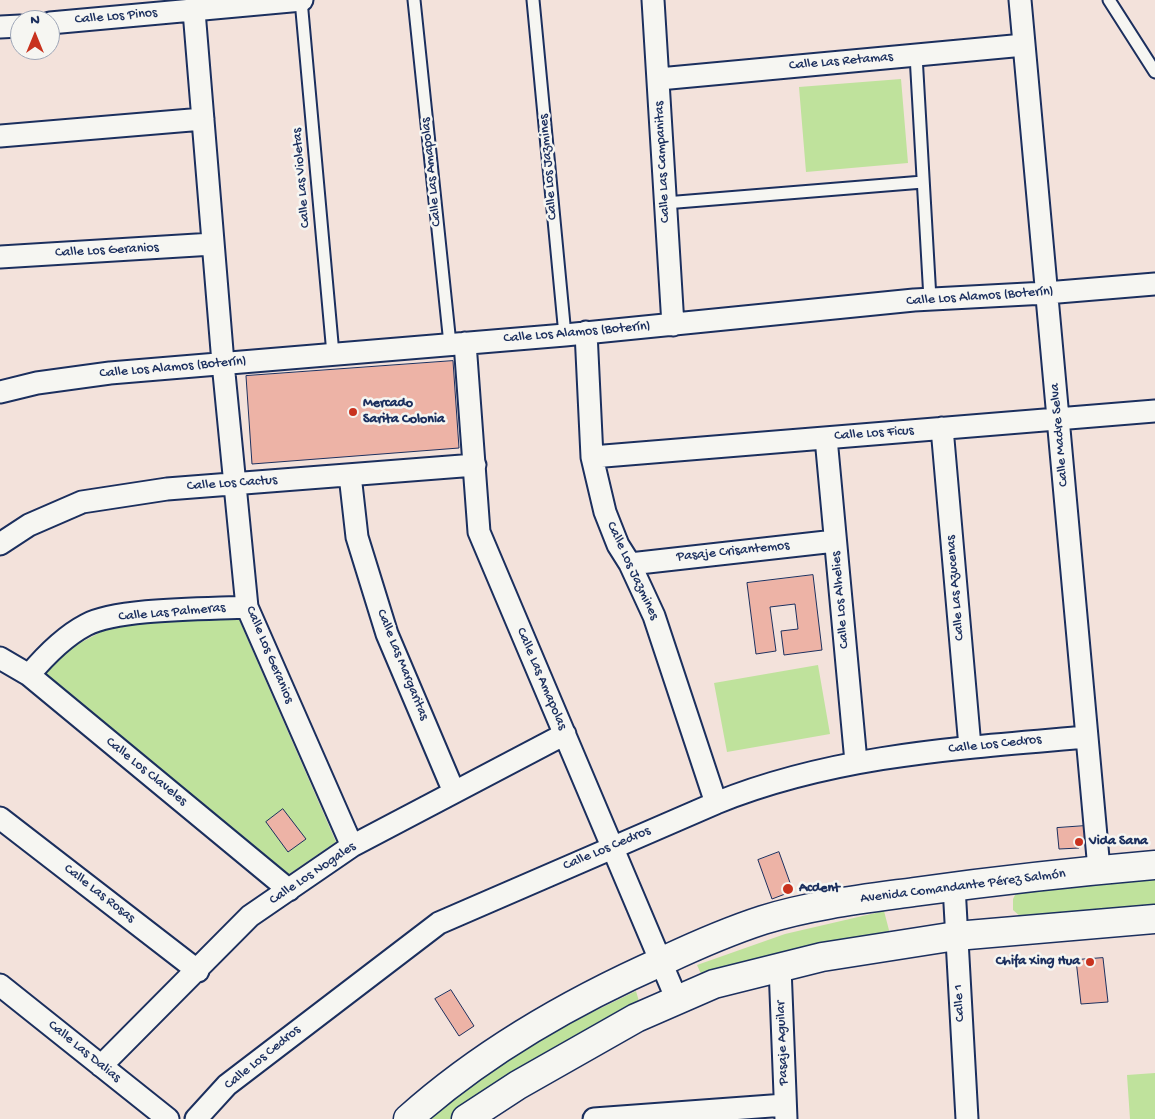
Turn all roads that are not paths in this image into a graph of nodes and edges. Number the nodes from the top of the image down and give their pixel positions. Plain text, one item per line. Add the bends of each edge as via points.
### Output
1 (302, 0) edge
2 (414, 0) edge
3 (533, 0) edge
4 (653, 0) edge
5 (1020, 0) edge
6 (1109, 0) edge
7 (194, 10) junction
8 (60, 22) edge
9 (1024, 45) junction
10 (916, 55) junction
11 (1155, 72) edge
12 (659, 79) junction
13 (203, 119) junction
14 (0, 136) edge
15 (923, 182) junction
16 (665, 202) junction
17 (213, 244) junction
18 (0, 257) edge
19 (1155, 284) edge
20 (1046, 293) junction
21 (930, 299) junction
22 (673, 325) junction
23 (586, 332) junction
24 (565, 335) junction
25 (458, 343) junction
26 (333, 354) junction
27 (223, 363) junction
28 (0, 392) edge
29 (1155, 411) edge
30 (1059, 418) junction
31 (942, 428) junction
32 (826, 438) junction
33 (592, 457) junction
34 (475, 466) junction
35 (350, 475) junction
36 (235, 483) junction
37 (835, 541) junction
38 (0, 544) edge
39 (630, 564) junction
40 (246, 607) junction
41 (0, 658) edge
42 (28, 676) junction
43 (565, 734) junction
44 (1086, 737) junction
45 (970, 747) junction
46 (856, 762) junction
47 (454, 792) junction
48 (716, 802) junction
49 (0, 818) edge
50 (352, 846) junction
51 (612, 847) junction
52 (1155, 865) edge
53 (1099, 870) junction
54 (954, 886) junction
55 (289, 890) junction
56 (1155, 919) edge
57 (956, 936) junction
58 (661, 962) junction
59 (780, 967) junction
60 (198, 971) junction
61 (0, 985) edge
62 (677, 1000) junction
63 (101, 1066) junction
64 (786, 1112) edge
65 (168, 1119) edge
66 (196, 1119) edge
67 (408, 1119) edge
68 (466, 1119) edge
69 (594, 1119) edge
70 (967, 1119) edge

1 - 7 street, Calle Los Pinos
1 - 26 lane, Calle Las Violetas
2 - 25 lane, Calle Las Amapolas
3 - 24 lane, Calle Los Jazmines
4 - 12 street, Calle Las Campanitas
5 - 9 street, Calle Madre Selva
6 - 11 lane
7 - 8 street, Calle Los Pinos
7 - 13 street, Calle Los Geranios
9 - 10 street, Calle Las Retamas
9 - 20 street, Calle Madre Selva
10 - 12 street, Calle Las Retamas
10 - 15 lane
12 - 16 street, Calle Las Campanitas
13 - 14 street
13 - 17 street, Calle Los Geranios
15 - 16 lane
15 - 21 lane
16 - 22 street, Calle Las Campanitas
17 - 18 street, Calle Los Geranios
17 - 27 street, Calle Los Geranios
19 - 20 street, Calle Los Alamos (Boterín)
20 - 21 street, Calle Los Alamos (Boterín)
20 - 30 street, Calle Madre Selva
21 - 22 street, Calle Los Alamos (Boterín)
22 - 23 street, Calle Los Alamos (Boterín)
23 - 24 street, Calle Los Alamos (Boterín)
23 - 33 street, Calle Los Jazmines
24 - 25 street, Calle Los Alamos (Boterín)
25 - 26 street, Calle Los Alamos (Boterín)
25 - 34 street, Calle Las Amapolas
26 - 27 street, Calle Los Alamos (Boterín)
27 - 28 street, Calle Los Alamos (Boterín) via 64,379
27 - 36 street, Calle Los Geranios
29 - 30 street, Calle Los Ficus
30 - 31 street, Calle Los Ficus
30 - 44 street, Calle Madre Selva
31 - 32 street, Calle Los Ficus
31 - 45 street, Calle Las Azucenas
32 - 33 street, Calle Los Ficus
32 - 37 street, Calle Los Alhelies
33 - 39 street, Calle Los Jazmines via 605,512 618,545
34 - 35 street, Calle Los Cactus
34 - 43 street, Calle Las Amapolas via 480,532
35 - 36 street, Calle Los Cactus
35 - 47 street, Calle Las Margaritas via 357,537 387,634
36 - 38 street, Calle Los Cactus via 166,489 82,502 28,525
36 - 40 street, Calle Los Geranios
37 - 39 street, Pasaje Crisantemos
37 - 46 street, Calle Los Alhelies
39 - 48 street, Calle Los Jazmines via 654,616
40 - 42 street, Calle Las Palmeras via 150,612 88,624 65,638
40 - 50 street, Calle Los Geranios
41 - 42 street, Calle Los Claveles
42 - 55 street, Calle Los Claveles
43 - 47 street, Calle Los Nogales
43 - 51 street, Calle Las Amapolas
44 - 45 street, Calle Los Cedros
44 - 53 street, Calle Madre Selva
45 - 46 street, Calle Los Cedros
46 - 48 street, Calle Los Cedros via 752,788
47 - 50 street, Calle Los Nogales
48 - 51 street, Calle Los Cedros
49 - 60 street, Calle Las Rosas
50 - 55 street, Calle Los Nogales
51 - 58 street, Calle Las Amapolas
51 - 66 street, Calle Los Cedros via 439,923 227,1085
52 - 53 main road, Avenida Comandante Pérez Salmón
53 - 54 main road, Avenida Comandante Pérez Salmón
54 - 57 street, Calle 1
54 - 58 main road, Avenida Comandante Pérez Salmón via 861,899 763,920
55 - 60 street, Calle Los Nogales via 250,916
56 - 57 main road
57 - 59 main road via 822,957
57 - 70 street, Calle 1
58 - 62 street, Calle Las Amapolas
58 - 67 main road, Avenida Comandante Pérez Salmón via 523,1032 467,1070
59 - 62 main road via 714,984
59 - 64 street, Pasaje Aguilar
60 - 63 street, Calle Los Nogales
61 - 63 street, Calle Las Dalias
62 - 68 main road via 593,1042
63 - 65 street, Calle Las Dalias
64 - 69 street

